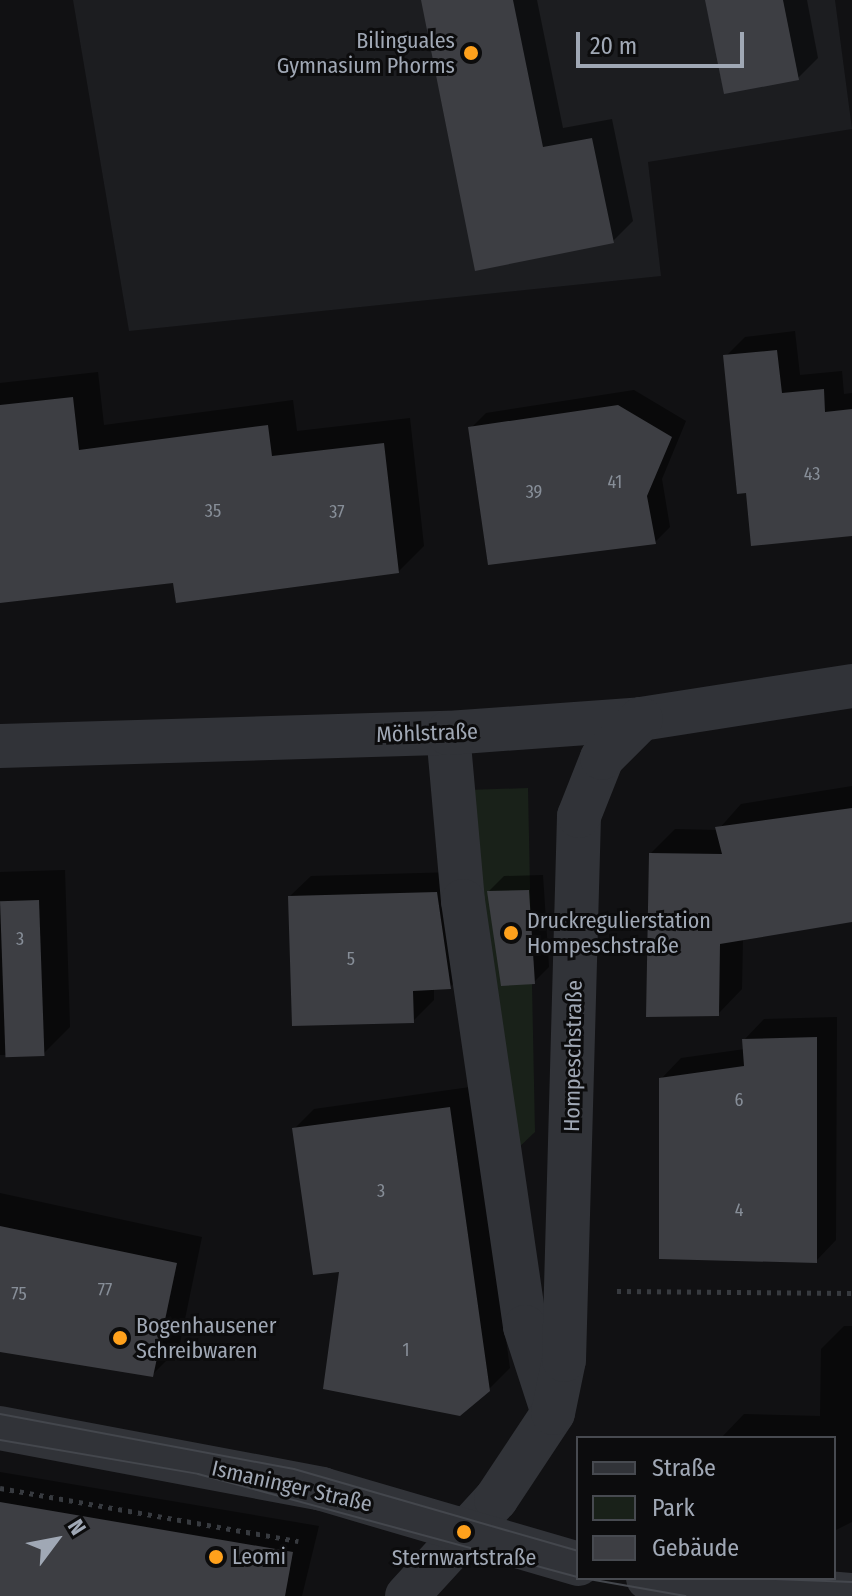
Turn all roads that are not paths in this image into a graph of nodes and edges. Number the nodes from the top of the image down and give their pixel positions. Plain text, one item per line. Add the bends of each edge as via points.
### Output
1 (852, 686) edge
2 (641, 719) junction
3 (448, 733) junction
4 (0, 746) edge
5 (553, 1413) junction
6 (0, 1428) edge
7 (462, 1533) junction
8 (576, 1563) edge
9 (672, 1580) edge
10 (852, 1595) edge
11 (407, 1596) edge

1 - 2 street, Möhlstraße
2 - 3 street, Möhlstraße
2 - 5 street, Hompeschstraße via 602,758 579,816 566,1291
3 - 4 street, Möhlstraße
3 - 5 street via 463,901 525,1327
5 - 7 street, Hompeschstraße via 496,1499
6 - 7 street, Ismaninger Straße via 322,1489
7 - 8 street, Ismaninger Straße
7 - 11 street
9 - 10 street

